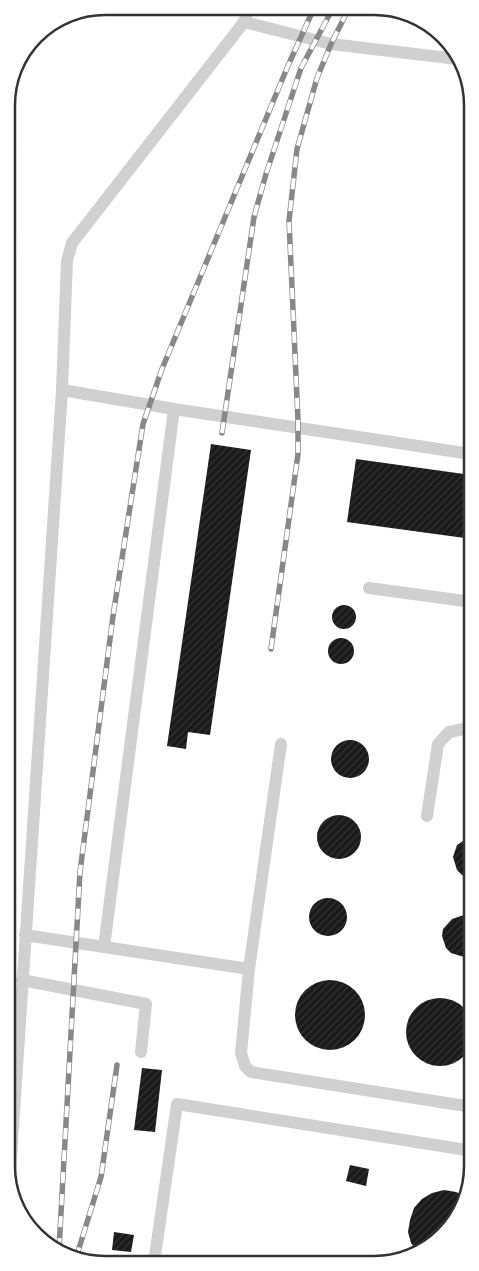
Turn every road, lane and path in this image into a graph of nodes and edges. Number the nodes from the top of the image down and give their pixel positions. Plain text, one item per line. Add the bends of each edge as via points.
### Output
1 (246, 15) edge
2 (244, 22) junction
3 (451, 58) edge
4 (62, 390) junction
5 (174, 409) junction
6 (464, 453) edge
7 (370, 588) dead end
8 (464, 601) edge
9 (464, 730) edge
10 (281, 744) dead end
11 (427, 816) dead end
12 (25, 935) junction
13 (104, 947) junction
14 (249, 969) junction
15 (22, 980) junction
16 (141, 1052) dead end
17 (15, 1092) edge
18 (464, 1106) edge
19 (464, 1150) edge
20 (155, 1256) edge

1 - 2 lane
2 - 3 lane via 331,44
2 - 4 lane via 72,243 67,261
4 - 5 lane
4 - 12 lane
5 - 6 lane
5 - 13 lane
7 - 8 lane
9 - 11 lane via 449,732 438,744
10 - 14 lane
12 - 13 lane
12 - 15 lane
13 - 14 lane
14 - 18 lane via 241,1053 245,1066 251,1072
15 - 16 lane via 146,1004
15 - 17 lane
19 - 20 lane via 177,1104

